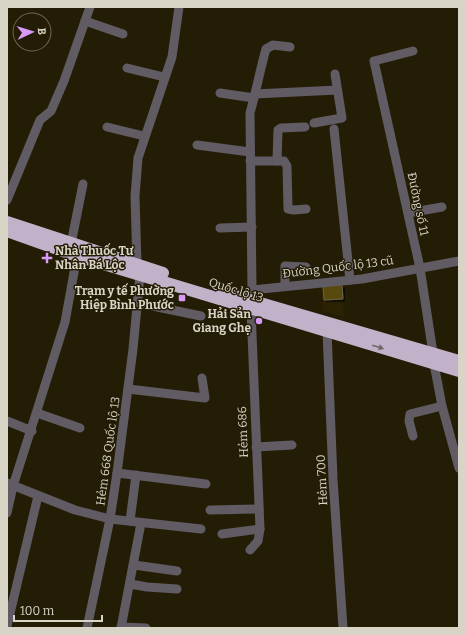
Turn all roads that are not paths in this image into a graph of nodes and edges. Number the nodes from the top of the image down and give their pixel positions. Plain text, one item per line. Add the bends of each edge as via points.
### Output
1 (90, 7) edge
2 (179, 7) edge
3 (85, 21) junction
4 (123, 34) dead end
5 (290, 47) dead end
6 (413, 51) dead end
7 (127, 68) dead end
8 (335, 74) dead end
9 (164, 77) junction
10 (337, 90) junction
11 (220, 93) dead end
12 (255, 96) junction
13 (107, 127) dead end
14 (334, 129) dead end
15 (144, 136) junction
16 (197, 145) dead end
17 (250, 152) junction
18 (250, 162) junction
19 (278, 162) junction
20 (83, 184) dead end
21 (7, 200) edge
22 (442, 207) dead end
23 (306, 209) dead end
24 (408, 213) junction
25 (7, 222) edge
26 (252, 227) junction
27 (220, 228) dead end
28 (7, 231) edge
29 (71, 244) junction
30 (77, 256) junction
31 (459, 261) edge
32 (306, 267) dead end
33 (420, 268) junction
34 (138, 270) junction
35 (350, 280) junction
36 (285, 286) junction
37 (252, 300) junction
38 (138, 303) junction
39 (201, 316) dead end
40 (327, 332) junction
41 (434, 358) junction
42 (459, 361) edge
43 (459, 371) edge
44 (202, 378) dead end
45 (128, 389) junction
46 (442, 406) junction
47 (37, 413) junction
48 (7, 421) edge
49 (80, 428) dead end
50 (32, 431) junction
51 (412, 436) dead end
52 (292, 445) dead end
53 (256, 447) junction
54 (459, 468) edge
55 (117, 473) junction
56 (136, 475) junction
57 (206, 484) dead end
58 (10, 485) edge
59 (38, 496) junction
60 (259, 509) junction
61 (210, 510) dead end
62 (7, 513) edge
63 (110, 519) junction
64 (130, 521) junction
65 (141, 523) junction
66 (201, 529) dead end
67 (260, 529) junction
68 (222, 534) dead end
69 (250, 550) dead end
70 (134, 565) junction
71 (177, 571) dead end
72 (130, 584) junction
73 (177, 589) dead end
74 (7, 626) edge
75 (87, 628) edge
76 (121, 628) edge
77 (146, 628) edge
78 (343, 628) edge

1 - 3 street
2 - 9 street, Hẻm 668 Quốc lộ 13 via 172,57
3 - 4 street
3 - 21 street via 51,111 40,120
5 - 12 street, Hẻm 686 via 273,45 266,49 256,81
6 - 24 street, Đường số 11 via 374,61
7 - 9 street
8 - 10 street
9 - 15 street, Hẻm 668 Quốc lộ 13
10 - 12 street
10 - 19 street via 342,118 278,130
11 - 12 street
12 - 17 street, Hẻm 686 via 250,113
13 - 15 street
14 - 35 street
15 - 34 street, Hẻm 668 Quốc lộ 13 via 138,158 135,196
16 - 17 street
17 - 18 street, Hẻm 686
18 - 19 street
18 - 26 street, Hẻm 686
19 - 23 street via 284,161 286,166 288,209
20 - 29 street
22 - 24 street
24 - 33 street, Đường số 11
25 - 29 highway, Quốc lộ 13
26 - 27 street
26 - 37 street, Hẻm 686
28 - 30 highway, Quốc lộ 13
29 - 34 highway, Quốc lộ 13
30 - 34 highway, Quốc lộ 13
30 - 47 street via 65,322
31 - 33 street, Đường Quốc lộ 13 cũ
32 - 36 street via 285,266
33 - 35 street, Đường Quốc lộ 13 cũ
33 - 41 street, Đường số 11
34 - 37 highway, Quốc lộ 13
34 - 38 street, Hẻm 668 Quốc lộ 13
35 - 36 street, Đường Quốc lộ 13 cũ
36 - 37 street, Đường Quốc lộ 13 cũ
37 - 40 highway, Quốc lộ 13
37 - 41 highway, Quốc lộ 13
37 - 53 street, Hẻm 686
38 - 39 street
38 - 45 street, Hẻm 668 Quốc lộ 13
40 -> 41 highway, Quốc lộ 13
40 - 78 street, Hẻm 700
41 - 42 highway, Quốc lộ 13
41 - 43 highway, Quốc lộ 13
41 - 46 street, Đường số 11
44 - 45 street via 205,398
45 - 55 street, Hẻm 668 Quốc lộ 13
46 - 51 street via 410,414
46 - 54 street, Đường số 11
47 - 49 street
47 - 50 street
48 - 50 street
50 - 58 street
52 - 53 street
53 - 60 street, Hẻm 686
55 - 56 street
55 - 63 street, Hẻm 668 Quốc lộ 13
56 - 57 street
56 - 64 street
58 - 59 street
58 - 62 street
59 - 63 street via 74,510
59 - 74 street
60 - 61 street
60 - 67 street, Hẻm 686
63 - 64 street
63 - 75 street, Hẻm 668 Quốc lộ 13
64 - 65 street
65 - 66 street
65 - 70 street
67 - 68 street
67 - 69 street, Hẻm 686 via 258,541
70 - 71 street
70 - 72 street
72 - 73 street
72 - 76 street
76 - 77 street

